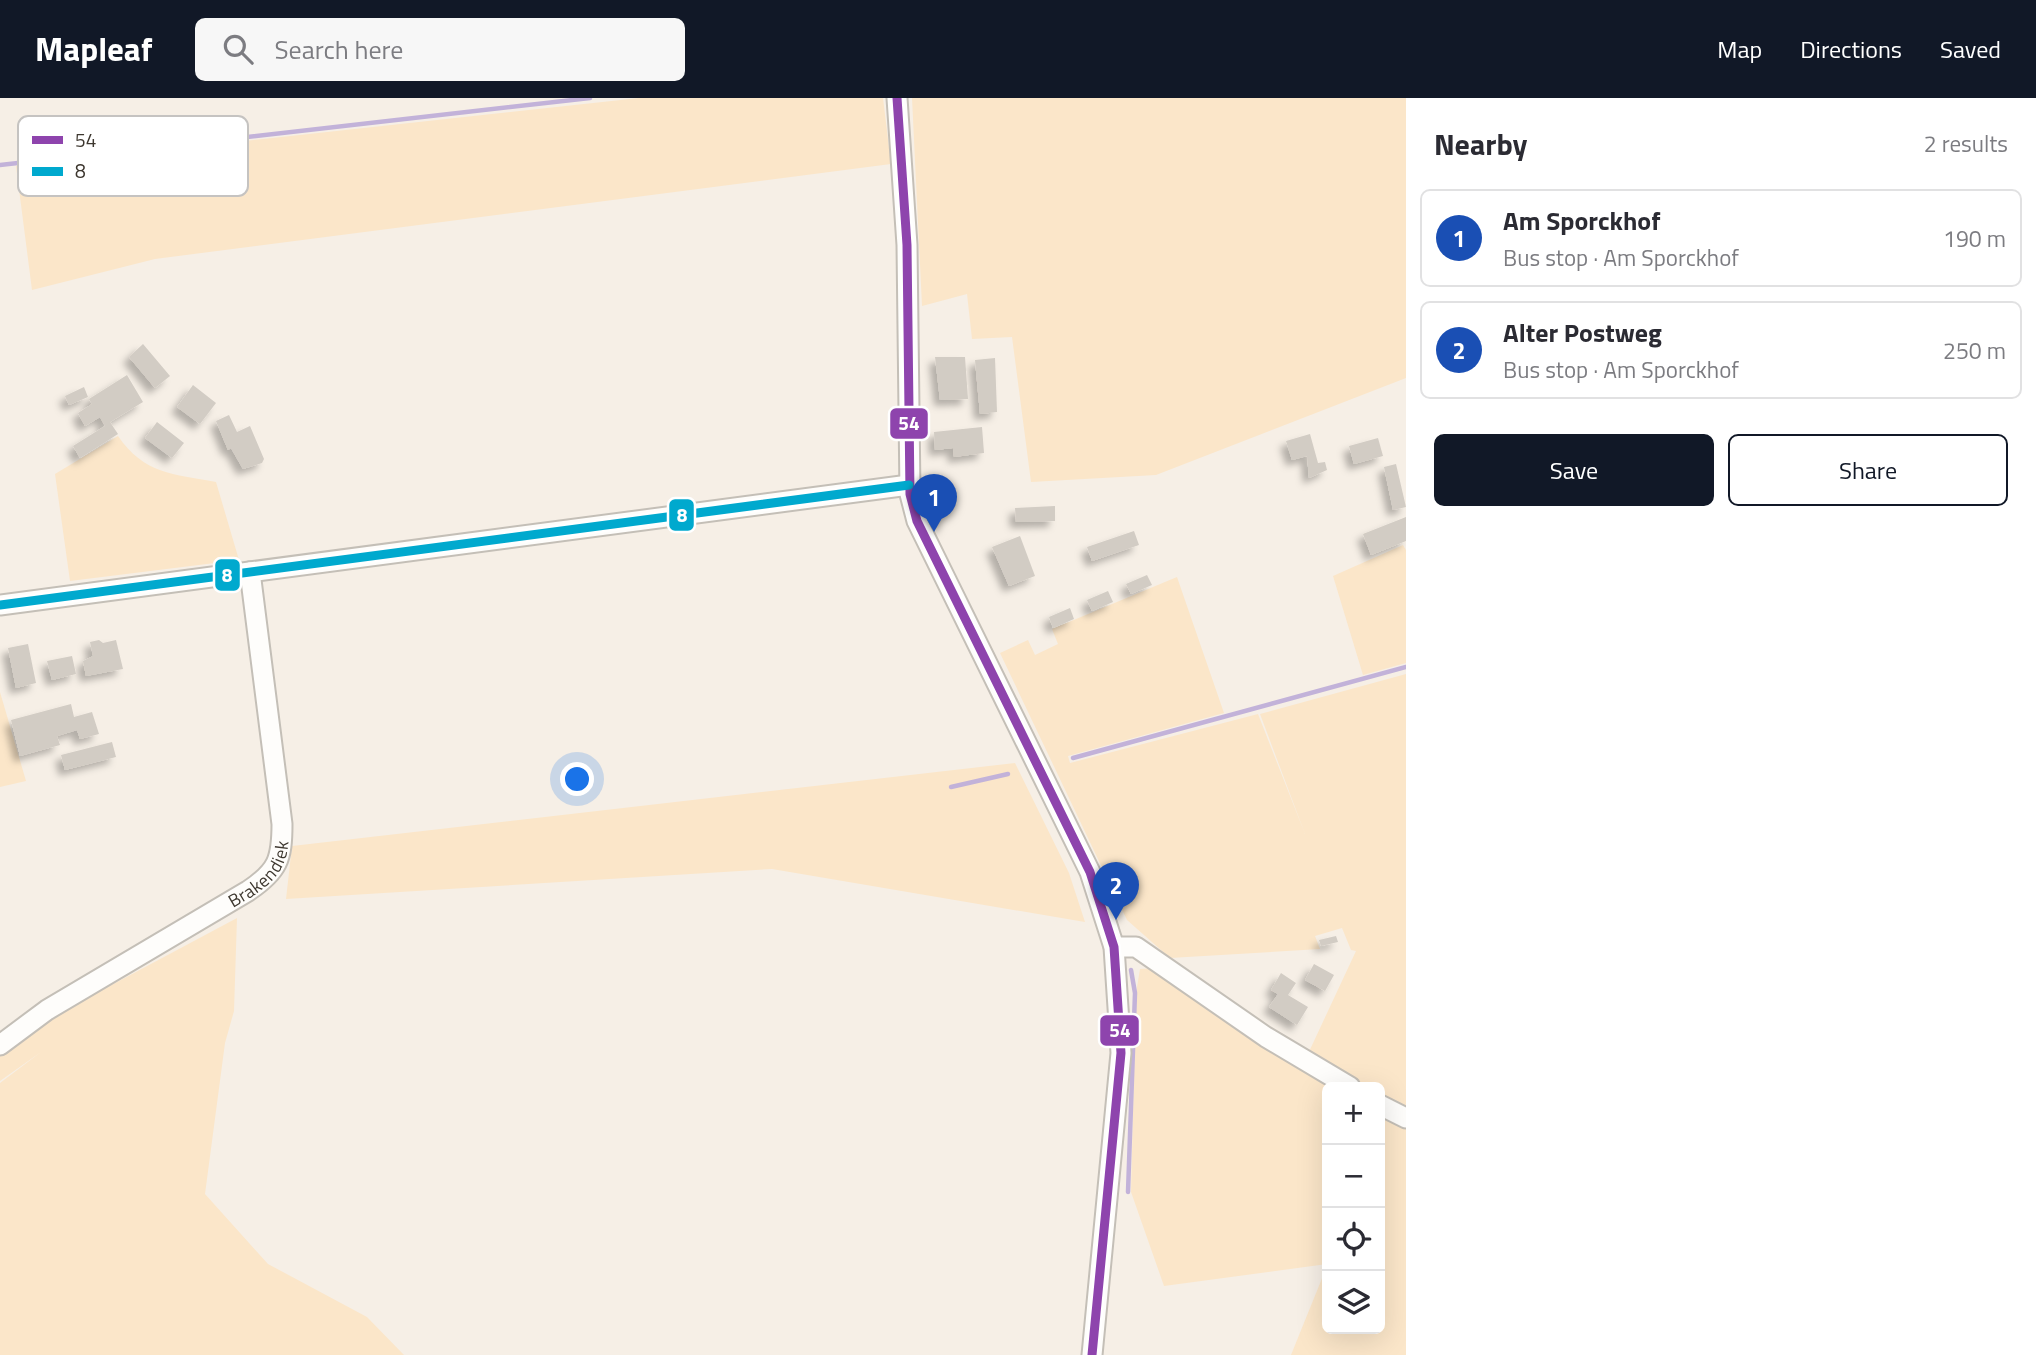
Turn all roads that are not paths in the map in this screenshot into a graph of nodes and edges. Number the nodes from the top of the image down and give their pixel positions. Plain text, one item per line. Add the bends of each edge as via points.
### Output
1 (897, 98) edge
2 (909, 485) junction
3 (250, 572) junction
4 (0, 605) edge
5 (1114, 947) junction
6 (0, 1045) edge
7 (1342, 1082) edge
8 (1385, 1108) edge
9 (1406, 1118) edge
10 (1092, 1355) edge

1 - 2 street via 907,245
2 - 3 street
2 - 5 street via 917,521 1090,872
3 - 4 street
3 - 6 street, Brakendiek via 282,824 278,864 248,891 58,1003
5 - 7 street via 1136,947 1266,1037
5 - 10 street via 1121,1053
8 - 9 street

